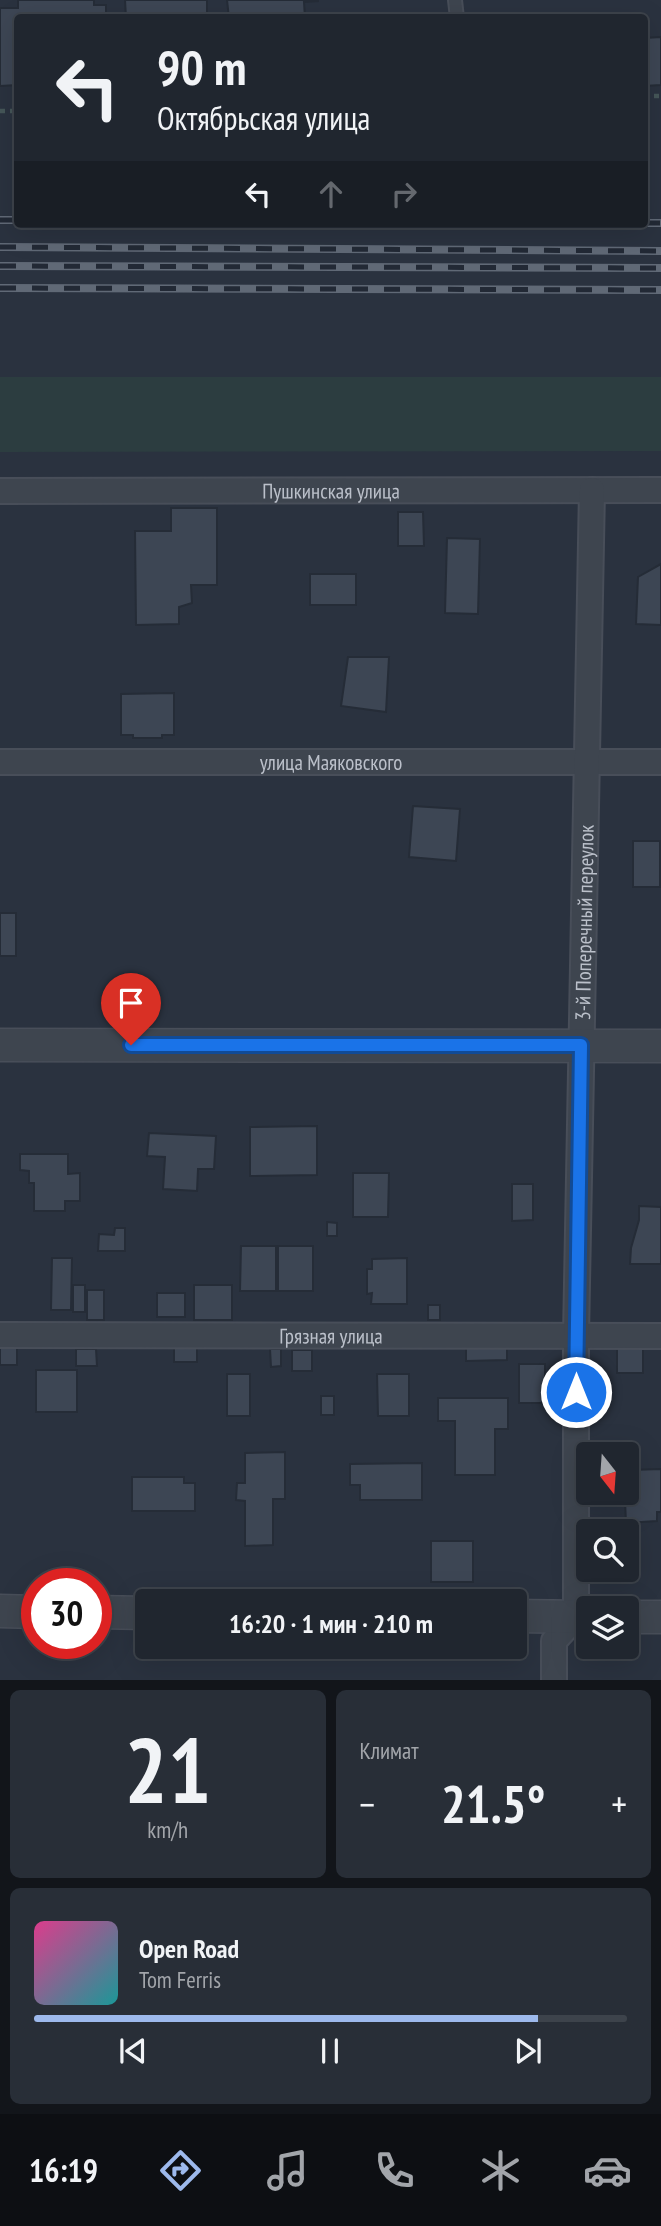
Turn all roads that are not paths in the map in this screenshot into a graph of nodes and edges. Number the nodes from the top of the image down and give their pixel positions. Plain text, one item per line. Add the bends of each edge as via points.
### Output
1 (592, 490) junction
2 (661, 490) edge
3 (0, 491) edge
4 (0, 762) edge
5 (587, 762) junction
6 (661, 762) edge
7 (0, 1045) edge
8 (581, 1045) junction
9 (661, 1046) edge
10 (0, 1335) edge
11 (576, 1336) junction
12 (661, 1336) edge
13 (582, 1596) edge
14 (0, 1611) edge
15 (21, 1612) edge
16 (112, 1612) edge
17 (135, 1613) edge
18 (527, 1616) edge
19 (576, 1617) edge
20 (639, 1617) edge
21 (661, 1617) edge
22 (576, 1622) edge
23 (554, 1680) edge

1 - 2 street, Пушкинская улица
1 - 3 street, Пушкинская улица
1 - 5 street, 3-й Поперечный переулок
4 - 5 street, улица Маяковского
5 - 6 street, улица Маяковского
5 - 8 street, 3-й Поперечный переулок
7 - 8 street
8 - 9 street
8 - 11 street, 3-й Поперечный переулок
10 - 11 street, Грязная улица
11 - 12 street, Грязная улица
11 - 13 street, 3-й Поперечный переулок
14 - 15 street
16 - 17 street
18 - 19 street
20 - 21 street
22 - 23 street via 554,1641

